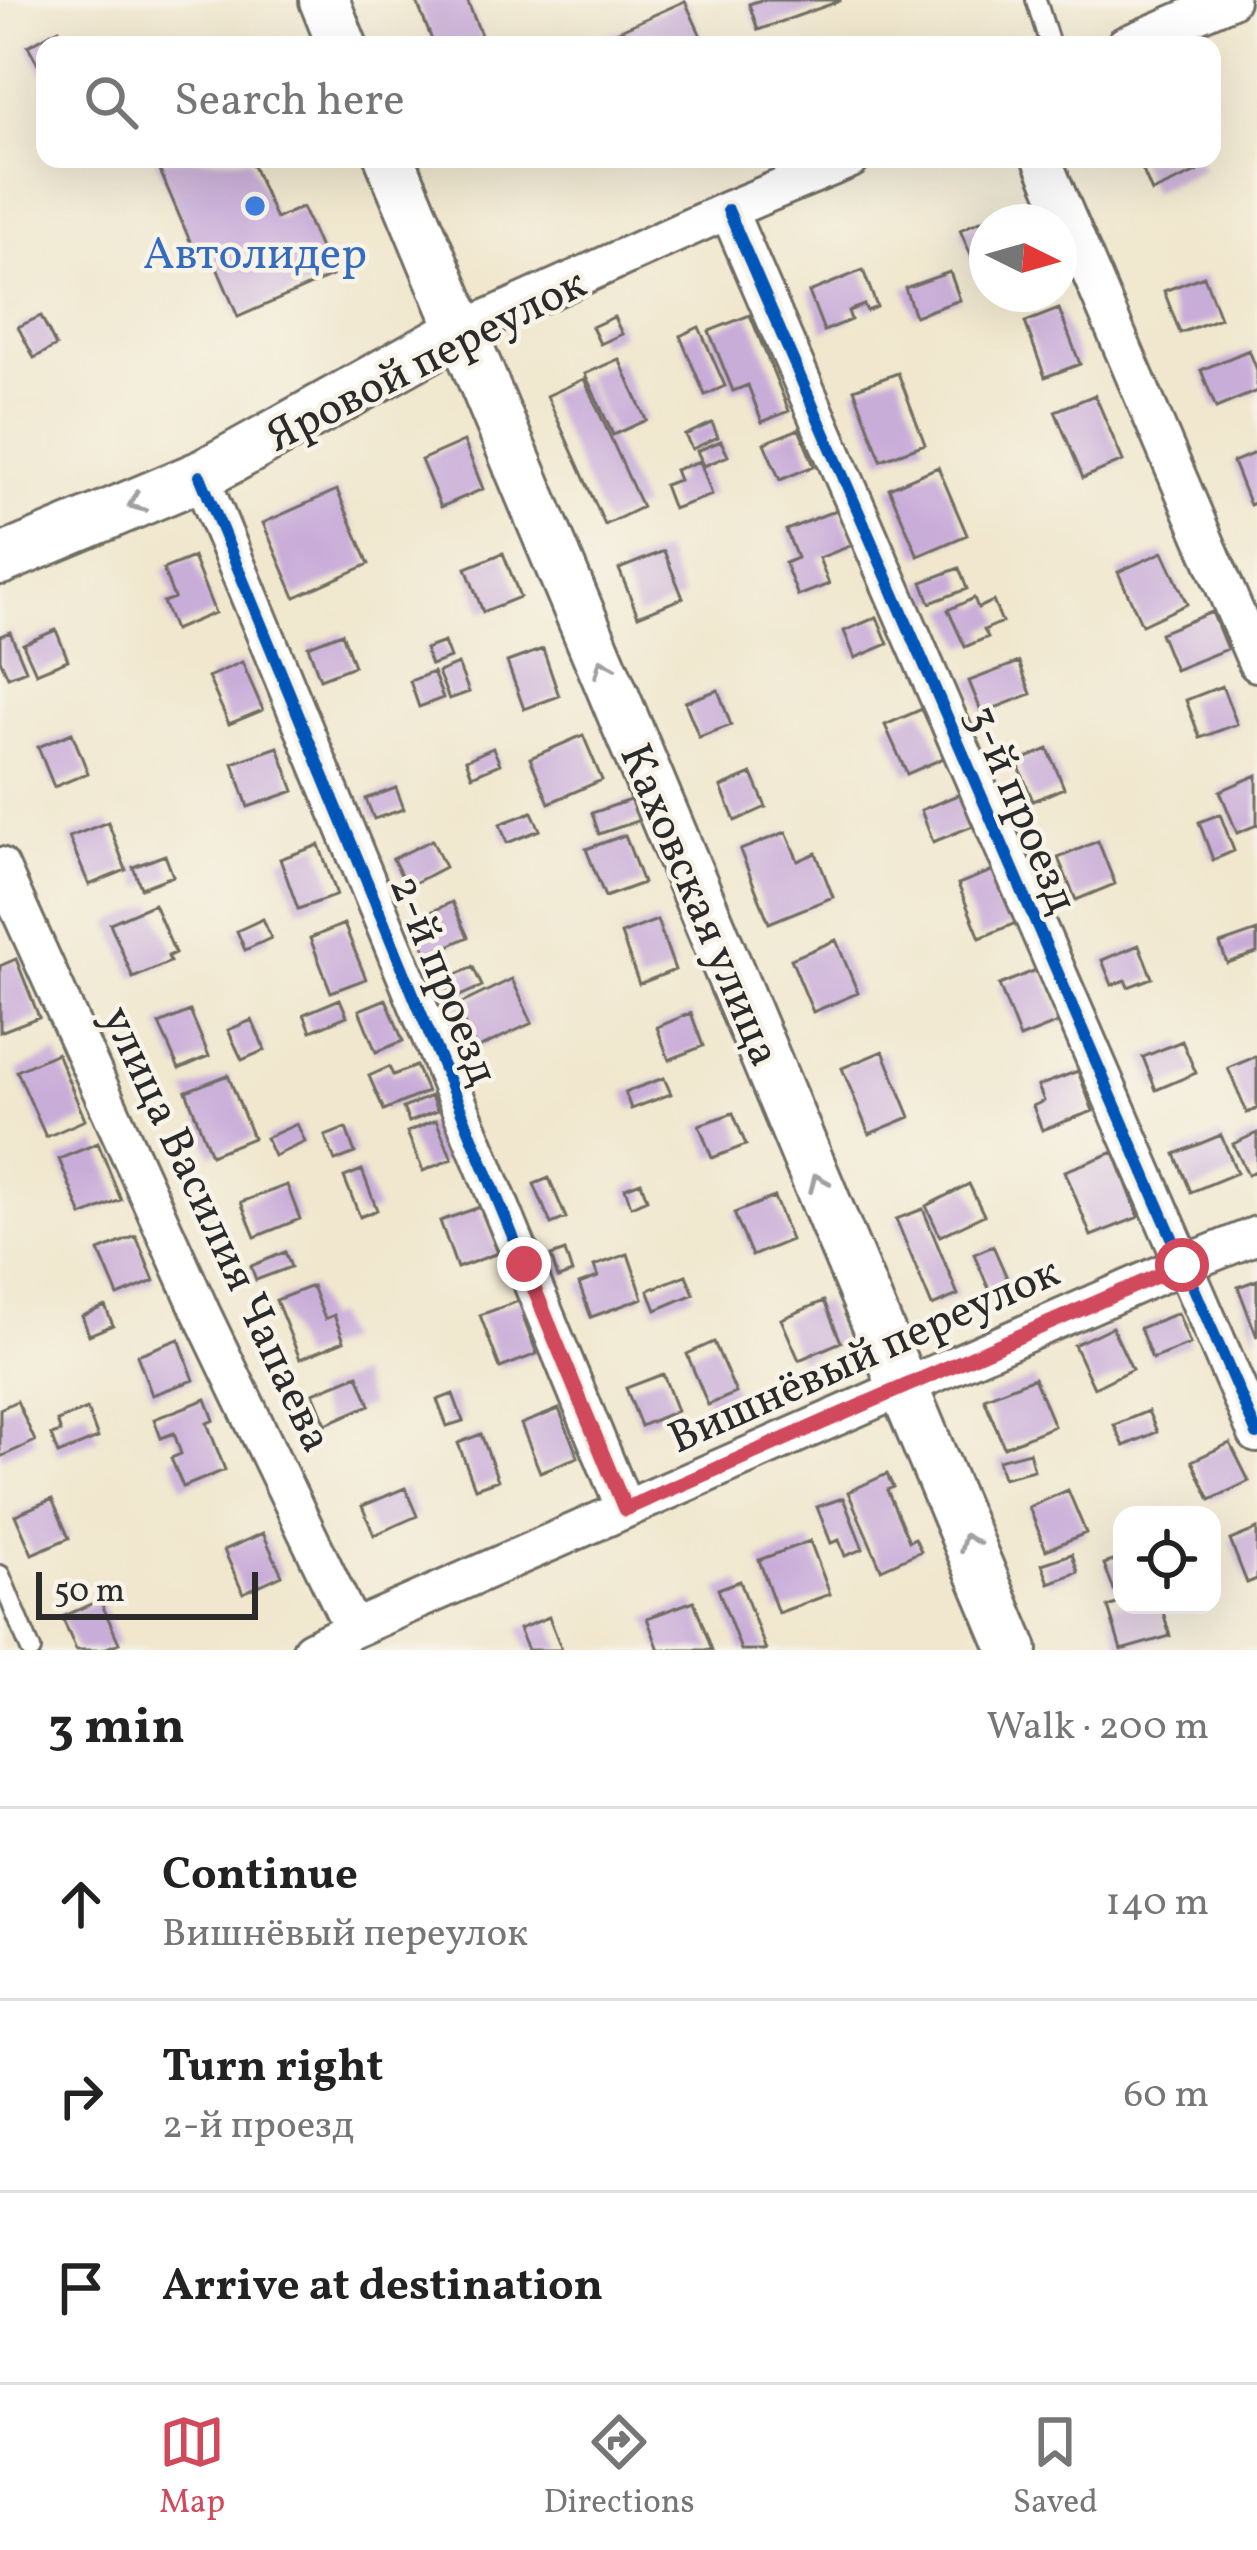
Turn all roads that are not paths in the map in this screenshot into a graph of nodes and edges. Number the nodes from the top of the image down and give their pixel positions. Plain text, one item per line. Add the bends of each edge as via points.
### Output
1 (323, 0) edge
2 (1036, 0) edge
3 (1230, 0) edge
4 (338, 36) edge
5 (1047, 36) edge
6 (1146, 36) edge
7 (394, 168) edge
8 (829, 168) edge
9 (1046, 168) edge
10 (728, 210) junction
11 (462, 330) junction
12 (200, 476) junction
13 (0, 560) edge
14 (1257, 663) edge
15 (0, 866) edge
16 (1257, 1235) edge
17 (1182, 1265) junction
18 (904, 1388) junction
19 (1257, 1434) edge
20 (625, 1509) junction
21 (0, 1575) edge
22 (353, 1629) junction
23 (31, 1650) edge
24 (311, 1650) edge
25 (1013, 1650) edge

1 - 4 main road
2 - 5 lane
3 - 6 street
7 - 11 main road, Каховская улица
8 - 10 street, Яровой переулок
9 - 14 street
10 - 11 street, Яровой переулок
10 - 17 street, 3-й проезд
11 - 12 main road, Яровой переулок
18 -> 11 main road, Каховская улица
12 -> 13 main road, Яровой переулок
12 - 20 street, 2-й проезд
15 - 22 street, улица Василия Чапаева
16 - 17 street, Вишнёвый переулок
17 - 18 street, Вишнёвый переулок
17 - 19 street, 3-й проезд
18 - 20 street, Вишнёвый переулок
25 -> 18 main road, Каховская улица
20 - 22 street, Вишнёвый переулок
21 - 23 lane
22 - 24 street, Вишнёвый переулок

